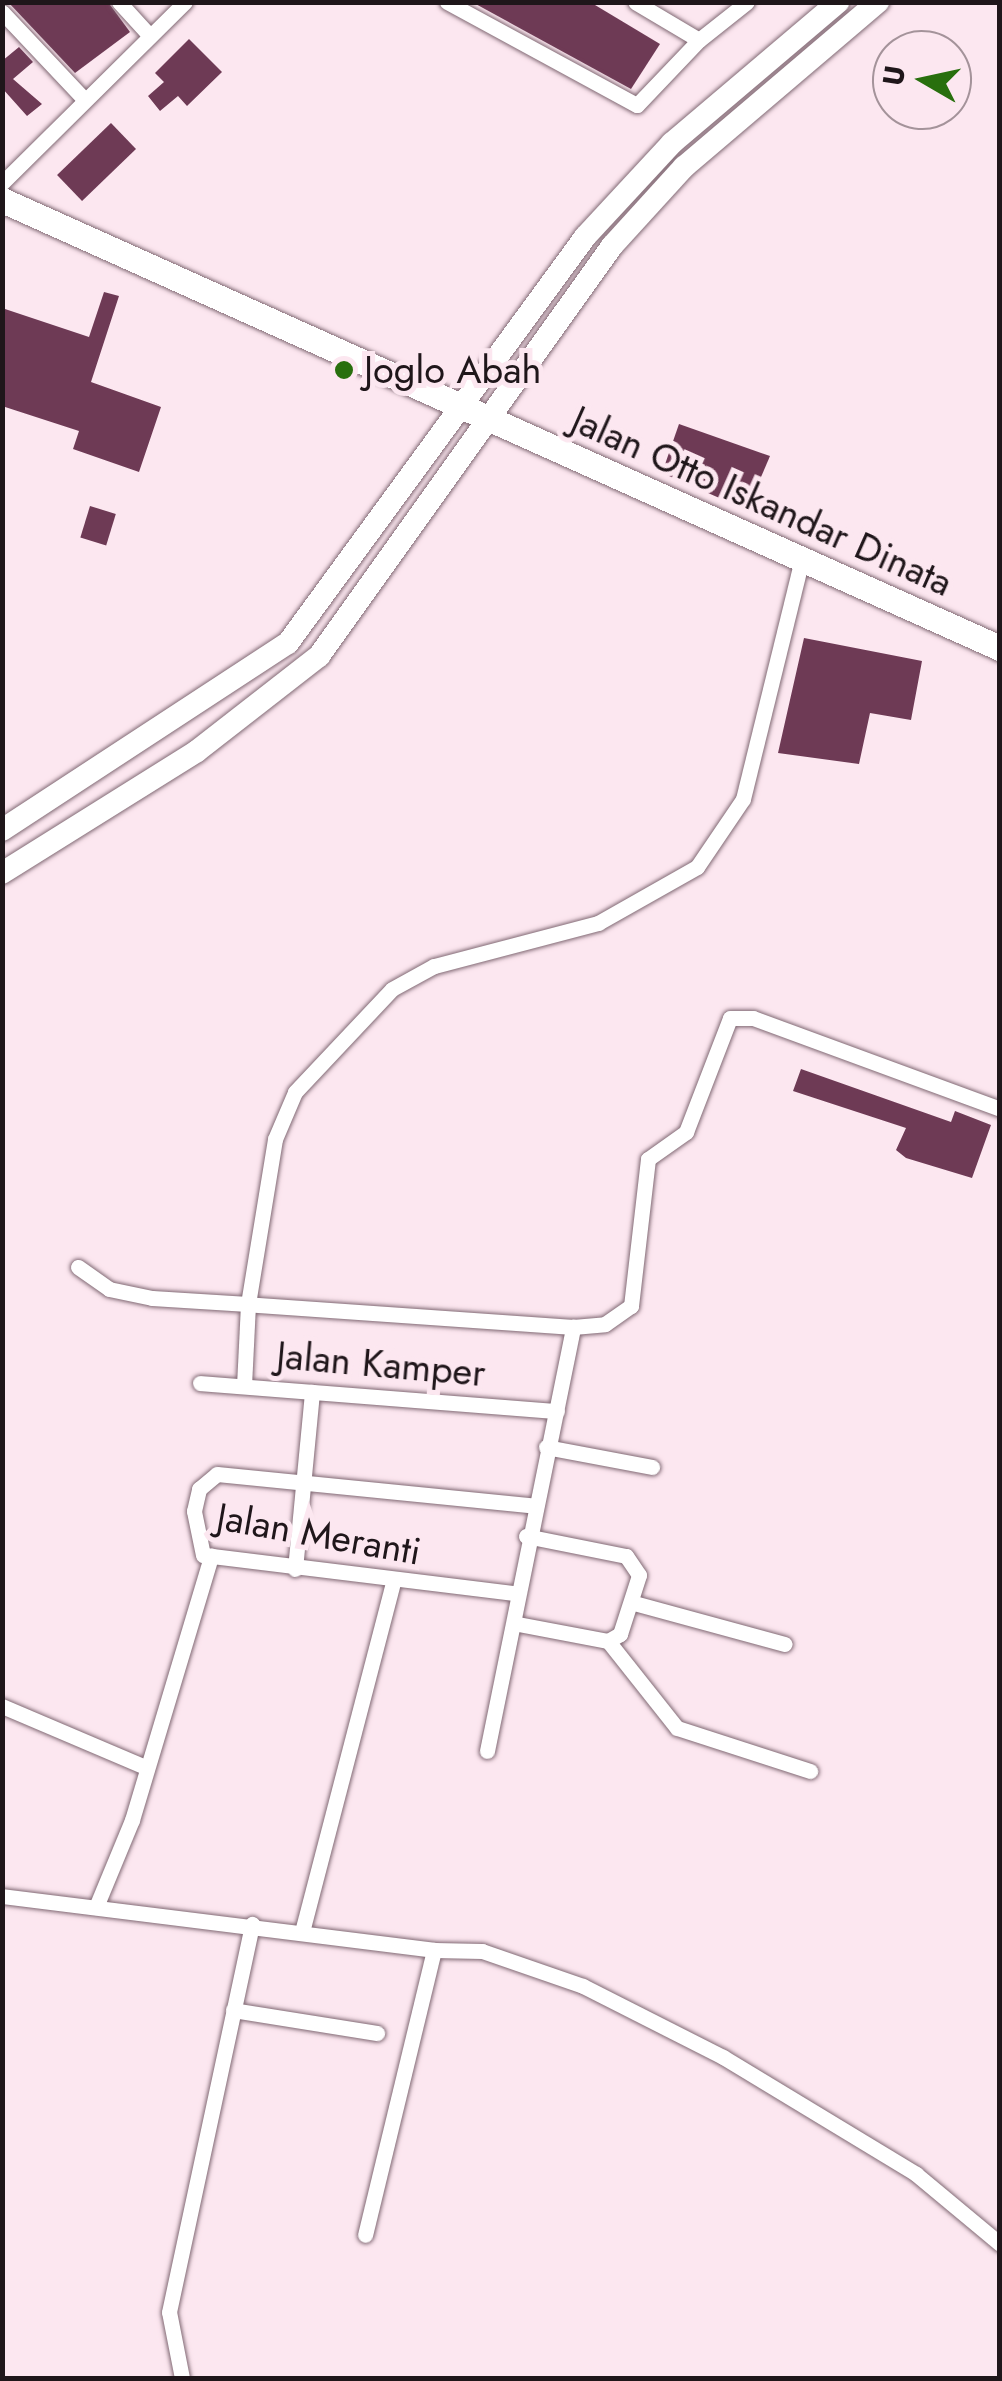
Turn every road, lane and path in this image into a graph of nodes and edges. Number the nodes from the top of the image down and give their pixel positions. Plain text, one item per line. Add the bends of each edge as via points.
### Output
1 (119, 2) edge
2 (185, 2) edge
3 (448, 2) edge
4 (636, 2) edge
5 (747, 2) edge
6 (838, 2) edge
7 (878, 2) edge
8 (2, 12) edge
9 (150, 36) junction
10 (699, 40) junction
11 (84, 99) junction
12 (2, 183) edge
13 (2, 200) edge
14 (460, 406) junction
15 (487, 418) junction
16 (802, 559) junction
17 (1000, 648) edge
18 (2, 830) edge
19 (2, 873) edge
20 (1000, 1110) edge
21 (78, 1267) dead end
22 (248, 1304) junction
23 (572, 1327) junction
24 (200, 1383) dead end
25 (244, 1386) junction
26 (312, 1392) junction
27 (558, 1412) junction
28 (546, 1447) junction
29 (652, 1468) dead end
30 (306, 1479) junction
31 (530, 1505) junction
32 (526, 1536) junction
33 (212, 1556) junction
34 (295, 1568) junction
35 (393, 1582) junction
36 (513, 1593) junction
37 (634, 1603) junction
38 (518, 1624) junction
39 (608, 1641) junction
40 (786, 1644) dead end
41 (2, 1706) edge
42 (486, 1751) dead end
43 (143, 1766) junction
44 (810, 1771) dead end
45 (2, 1896) edge
46 (96, 1907) junction
47 (252, 1924) junction
48 (304, 1928) junction
49 (434, 1950) junction
50 (234, 2010) junction
51 (376, 2033) dead end
52 (366, 2235) dead end
53 (1000, 2244) edge
54 (182, 2378) edge

1 - 9 street
2 - 9 street
3 - 10 street via 624,104 652,92
4 - 10 street
5 - 10 street
6 - 14 street via 634,182
7 - 15 street via 672,180 612,246
8 - 11 street
9 - 11 street
11 - 12 street
13 - 14 main road, Jalan Otto Iskandar Dinata
14 - 15 main road, Jalan Otto Iskandar Dinata
14 - 18 street via 288,643
15 - 16 main road, Jalan Otto Iskandar Dinata
15 - 19 street via 319,656 197,751
16 - 17 main road, Jalan Otto Iskandar Dinata
16 - 22 street via 743,799 724,835 686,875 598,924 434,966 392,989 296,1092 275,1139
20 - 23 street via 753,1018 730,1018 686,1132 648,1159 632,1306 605,1324
21 - 22 street via 109,1289
22 - 23 street
22 - 25 street
23 - 27 street
24 - 25 street, Jalan Kamper
25 - 26 street, Jalan Kamper
26 - 27 street, Jalan Kamper
26 - 30 street
27 - 28 street
28 - 29 street
28 - 31 street
30 - 31 street
30 - 33 street, Jalan Meranti via 217,1474 199,1488 192,1531 196,1551
30 - 34 street
31 - 32 street
32 - 36 street
32 - 37 street via 638,1563
33 - 34 street, Jalan Meranti
33 - 43 street
34 - 35 street, Jalan Meranti
35 - 36 street, Jalan Meranti
35 - 48 street
36 - 38 street
37 - 39 street
37 - 40 street
38 - 39 street
38 - 42 street
39 - 44 street via 677,1728
41 - 43 street
43 - 46 street
45 - 46 street
46 - 47 street
47 - 48 street
47 - 50 street
48 - 49 street
49 - 52 street
49 - 53 street via 482,1951 583,1986 723,2057 916,2174
50 - 51 street
50 - 54 street via 169,2312

